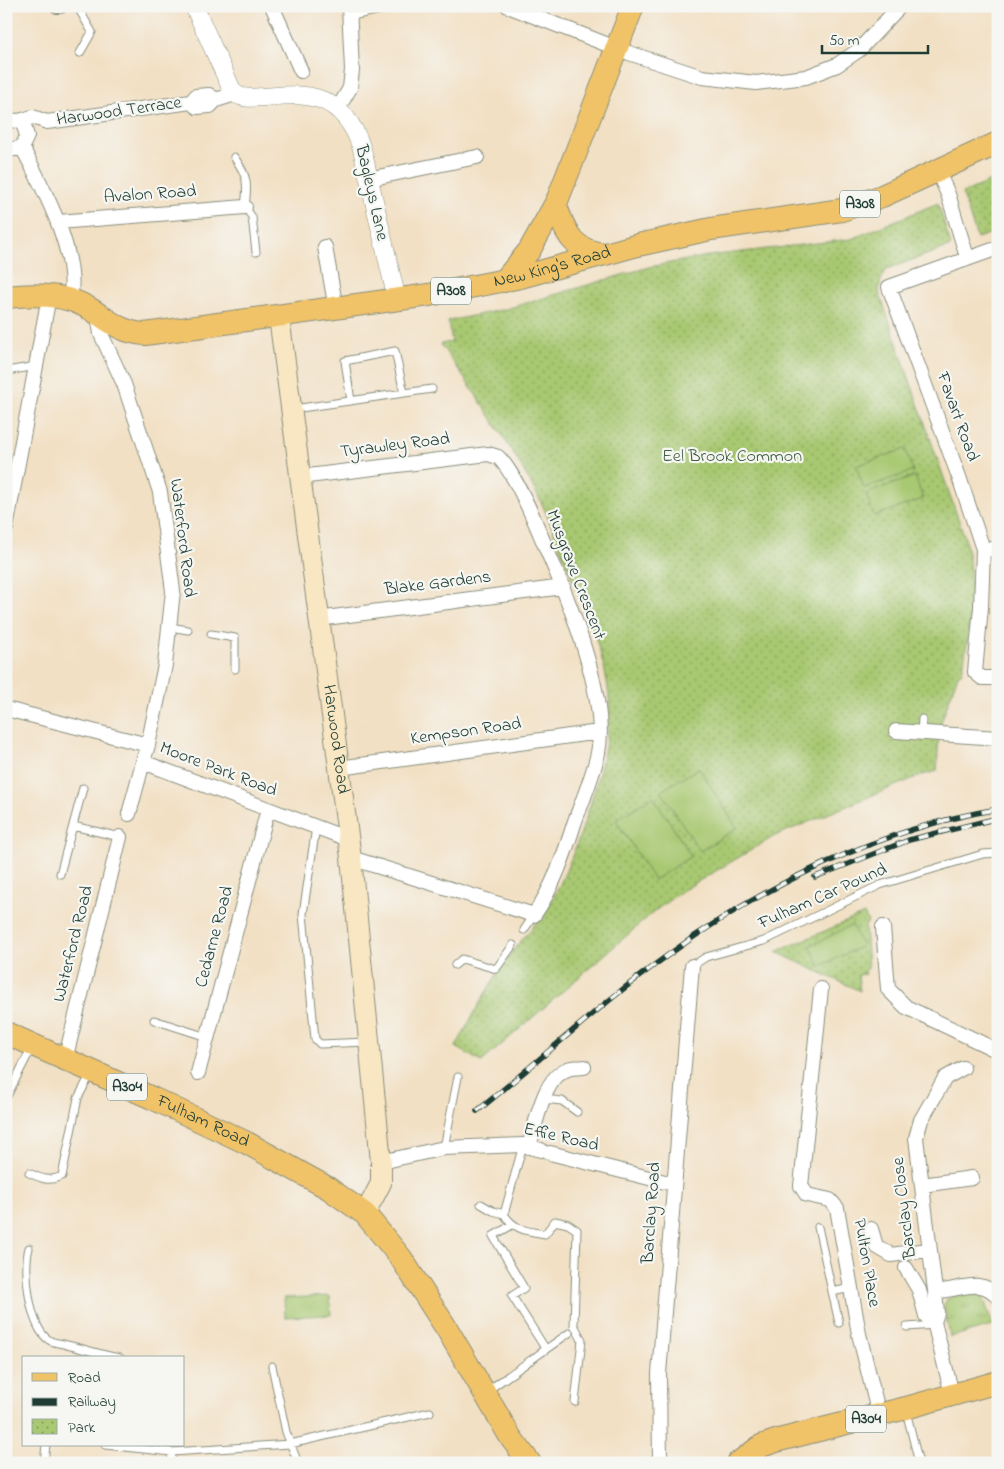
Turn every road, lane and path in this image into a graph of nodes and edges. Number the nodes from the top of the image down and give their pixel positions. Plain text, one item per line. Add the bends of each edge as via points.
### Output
1 (78, 6) edge
2 (194, 6) edge
3 (272, 6) edge
4 (383, 6) edge
5 (508, 6) edge
6 (633, 6) edge
7 (900, 6) edge
8 (350, 10) edge
9 (617, 48) junction
10 (80, 53) dead end
11 (301, 71) dead end
12 (235, 94) junction
13 (337, 110) junction
14 (17, 124) edge
15 (998, 143) edge
16 (22, 147) junction
17 (6, 151) edge
18 (234, 157) dead end
19 (477, 157) dead end
20 (937, 170) junction
21 (368, 179) junction
22 (557, 205) junction
23 (245, 207) junction
24 (58, 222) junction
25 (325, 247) dead end
26 (998, 248) edge
27 (256, 252) dead end
28 (606, 254) junction
29 (967, 257) junction
30 (552, 268) junction
31 (504, 281) junction
32 (6, 297) edge
33 (59, 298) junction
34 (397, 300) junction
35 (336, 309) junction
36 (98, 315) junction
37 (279, 317) junction
38 (38, 366) junction
39 (6, 371) edge
40 (432, 389) dead end
41 (404, 394) junction
42 (351, 400) junction
43 (290, 410) junction
44 (495, 455) joint
45 (300, 477) junction
46 (6, 526) edge
47 (998, 549) edge
48 (983, 550) junction
49 (563, 587) junction
50 (318, 619) junction
51 (170, 627) junction
52 (188, 630) dead end
53 (211, 634) dead end
54 (235, 669) dead end
55 (998, 678) edge
56 (6, 710) edge
57 (922, 719) dead end
58 (599, 732) junction
59 (896, 732) dead end
60 (921, 733) junction
61 (998, 738) edge
62 (148, 745) junction
63 (143, 762) junction
64 (339, 768) junction
65 (83, 788) dead end
66 (268, 810) junction
67 (129, 814) dead end
68 (73, 826) junction
69 (316, 827) junction
70 (120, 837) joint
71 (348, 838) junction
72 (998, 853) edge
73 (351, 858) junction
74 (60, 874) dead end
75 (534, 915) junction
76 (883, 927) dead end
77 (524, 930) dead end
78 (513, 945) dead end
79 (455, 964) dead end
80 (692, 966) joint
81 (820, 989) dead end
82 (154, 1020) dead end
83 (6, 1033) edge
84 (207, 1037) junction
85 (367, 1042) junction
86 (33, 1046) junction
87 (998, 1051) edge
88 (65, 1060) junction
89 (584, 1067) dead end
90 (963, 1068) dead end
91 (92, 1072) junction
92 (198, 1073) dead end
93 (458, 1077) dead end
94 (6, 1098) edge
95 (543, 1099) junction
96 (577, 1112) dead end
97 (444, 1148) junction
98 (536, 1149) junction
99 (380, 1162) junction
100 (29, 1173) dead end
101 (972, 1178) dead end
102 (673, 1184) junction
103 (922, 1185) junction
104 (481, 1204) dead end
105 (6, 1209) edge
106 (365, 1214) junction
107 (504, 1214) junction
108 (6, 1217) edge
109 (512, 1225) junction
110 (818, 1227) dead end
111 (871, 1229) dead end
112 (28, 1248) dead end
113 (928, 1250) junction
114 (906, 1268) dead end
115 (852, 1288) junction
116 (832, 1292) junction
117 (935, 1292) junction
118 (998, 1298) edge
119 (839, 1323) dead end
120 (934, 1324) junction
121 (907, 1327) dead end
122 (569, 1333) dead end
123 (545, 1348) junction
124 (112, 1356) edge
125 (272, 1366) dead end
126 (998, 1382) edge
127 (484, 1392) junction
128 (952, 1394) junction
129 (575, 1402) dead end
130 (906, 1408) junction
131 (430, 1412) dead end
132 (879, 1415) junction
133 (290, 1444) junction
134 (46, 1446) edge
135 (115, 1446) edge
136 (172, 1452) junction
137 (44, 1463) edge
138 (171, 1463) edge
139 (298, 1463) edge
140 (530, 1463) edge
141 (660, 1463) edge
142 (738, 1463) edge
143 (919, 1463) edge

1 - 10 lane via 92,32
2 - 12 street
3 - 11 street
4 - 8 street
5 - 9 street
6 - 9 main road
7 - 9 street via 859,50 837,65 806,77 756,83 702,77
8 - 13 street via 350,88
9 - 22 main road
12 - 13 street, Harwood Terrace via 247,99 299,94 316,97
12 - 14 street, Harwood Terrace via 216,100 209,95 201,95 191,102 47,122 42,128
13 - 21 street, Bagleys Lane via 357,133
14 - 16 street via 25,142
15 - 20 main road, New King's Road / A308
16 - 17 street
16 - 24 street
18 - 23 lane via 244,171 248,186
19 - 21 street
20 - 28 main road, New King's Road / A308 via 882,196 842,210 711,229
20 - 29 street via 948,194
21 - 34 street, Bagleys Lane
22 - 28 main road via 565,230 578,246
22 - 30 main road via 550,245
22 - 31 main road via 529,251
23 - 24 street, Avalon Road
23 - 27 lane via 252,217
24 - 33 street via 73,286
25 - 35 street
26 - 29 street
28 - 30 main road, New King's Road / A308
29 - 48 street, Favart Road via 890,287
30 - 31 main road, New King's Road / A308
31 - 34 main road, New King's Road / A308
32 - 33 main road
33 - 36 main road, A308
33 - 38 street
34 - 35 main road, New King's Road / A308
35 - 37 main road, New King's Road / A308
36 - 37 main road, New King's Road / A308 via 122,330 145,334
36 - 51 street, Waterford Road via 101,334 124,384 160,492 173,591
37 - 43 main road, Harwood Road
38 - 39 lane
38 - 46 street
40 - 41 lane
41 - 42 lane
41 - 42 lane via 395,352 345,361
42 - 43 lane
43 - 45 main road, Harwood Road
44 - 45 street, Tyrawley Road
44 - 49 street, Musgrave Crescent via 531,513
45 - 50 main road, Harwood Road
47 - 48 street
48 - 55 street, Favart Road via 975,669 982,678
49 - 50 street, Blake Gardens
49 - 58 street, Musgrave Crescent via 584,649
50 - 64 main road, Harwood Road
51 - 52 lane
51 - 62 street, Waterford Road
53 - 54 lane via 234,638
56 - 62 street, Moore Park Road
57 - 60 lane
58 - 64 street, Kempson Road
58 - 75 street, Musgrave Crescent via 598,752 568,843
59 - 60 street
60 - 61 street
62 - 63 street, Moore Park Road
63 - 66 street, Moore Park Road
63 - 67 street
64 - 71 main road, Harwood Road
65 - 68 lane
66 - 69 street, Moore Park Road
66 - 84 street, Cedarne Road
68 - 70 lane
68 - 74 lane
69 - 71 street, Moore Park Road
69 - 85 lane via 303,914 315,1039 320,1044
70 - 88 street, Waterford Road
71 - 73 main road, Harwood Road
72 - 80 lane, Fulham Car Pound via 983,854 880,885 764,941 706,957
73 - 75 street
73 - 85 main road, Harwood Road
75 - 77 lane
76 - 87 street via 888,988 906,1007
78 - 79 lane via 496,969 462,960
80 - 102 street, Barclay Road
81 - 115 street, Pulton Place via 801,1186 807,1195 830,1200 837,1208
82 - 84 lane
83 - 86 main road, Fulham Road / A304
84 - 92 street, Cedarne Road
85 - 99 main road, Harwood Road
86 - 88 main road, Fulham Road / A304
86 - 94 lane
88 - 91 main road, Fulham Road / A304
89 - 95 street via 568,1068 558,1075
90 - 103 street, Barclay Close via 945,1078 921,1120 916,1138
91 - 100 lane via 78,1098 61,1179 43,1180
91 - 106 main road, Fulham Road / A304 via 247,1143 328,1188
93 - 97 lane
95 - 96 lane via 562,1102
95 - 98 street
97 - 98 street, Effie Road
97 - 99 street, Effie Road
98 - 102 street, Effie Road
98 - 107 lane
99 - 106 main road, Harwood Road via 381,1183
101 - 103 street
102 - 141 street, Barclay Road via 659,1374
103 - 113 street, Barclay Close
104 - 107 lane
105 - 108 lane
106 - 127 main road, A304 via 395,1249
107 - 109 lane
109 - 123 lane via 493,1236 524,1288 512,1296
109 - 129 lane via 517,1229 545,1234 555,1221 577,1230 574,1325 582,1340
110 - 116 lane
111 - 113 street via 876,1246 891,1255
112 - 124 lane via 26,1269 31,1305 41,1332 49,1340
113 - 117 street, Barclay Close
114 - 120 street via 919,1290 926,1316
115 - 116 lane
115 - 132 street, Pulton Place via 859,1334
116 - 119 lane
117 - 118 street via 979,1284
117 - 120 street, Barclay Close via 937,1313
120 - 121 lane
120 - 128 street
122 - 123 lane
123 - 127 lane
125 - 133 lane
126 - 128 main road, A304
127 - 140 main road, A304
128 - 130 main road, A304
130 - 132 main road, A304
130 - 143 lane
131 - 133 lane
132 - 142 main road, A304 via 761,1446
133 - 136 lane
133 - 139 lane
134 - 137 lane
135 - 136 lane
136 - 138 lane

